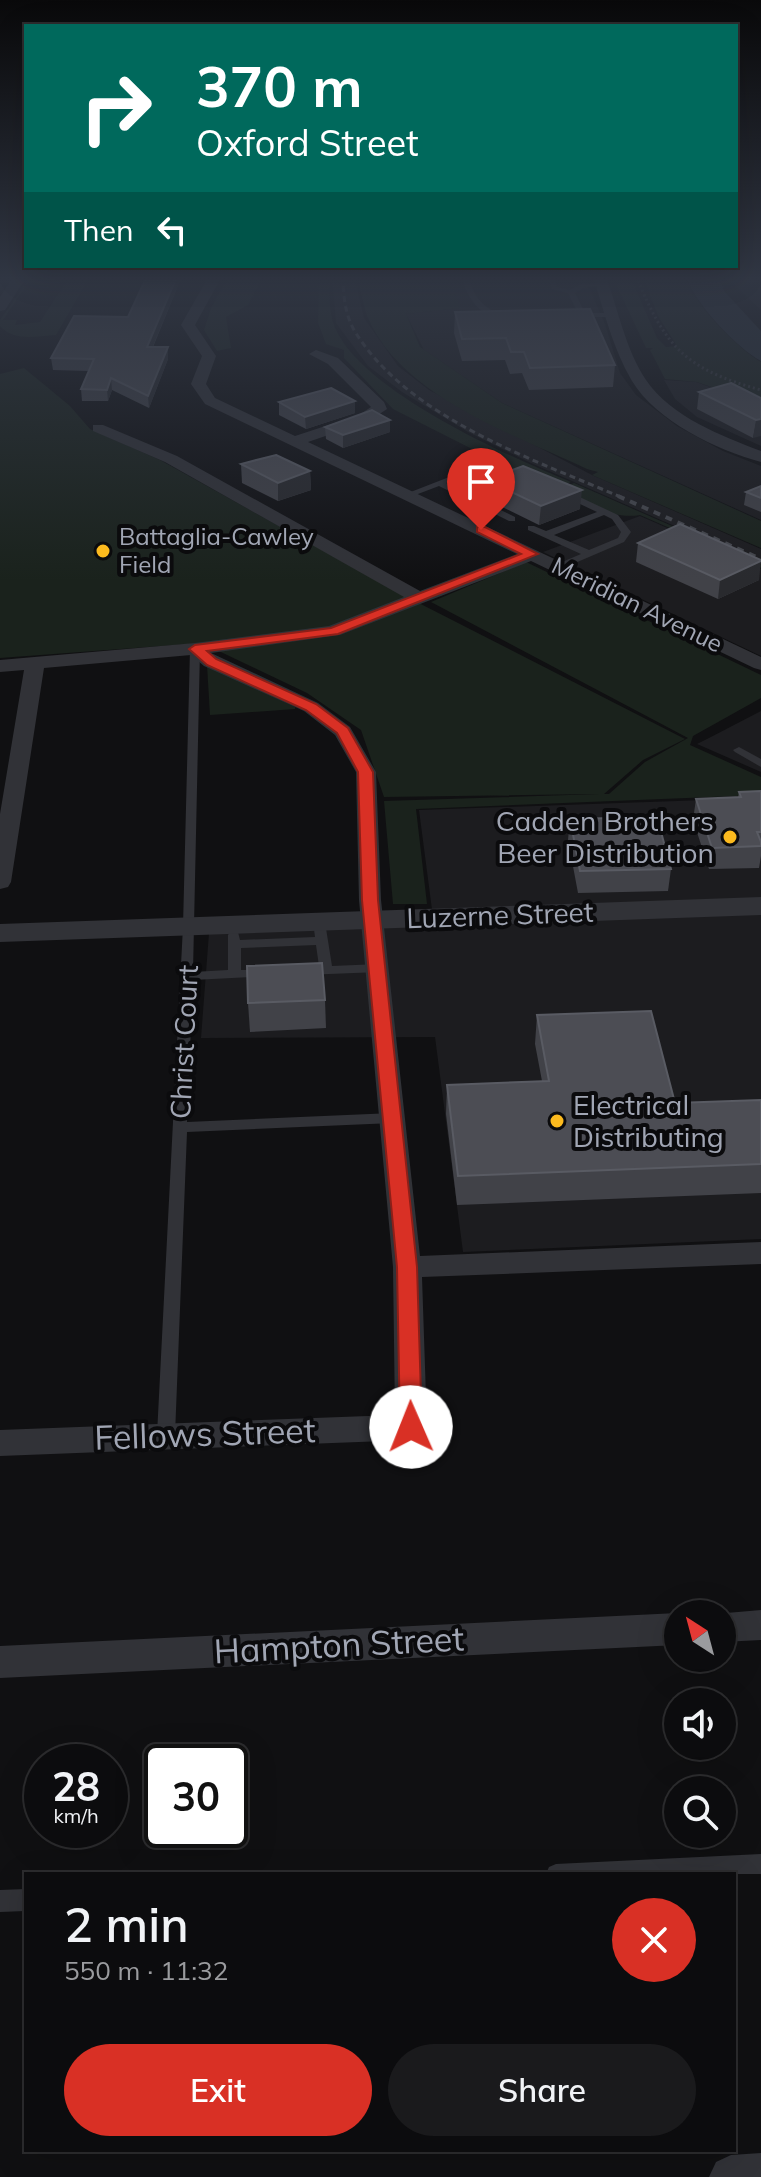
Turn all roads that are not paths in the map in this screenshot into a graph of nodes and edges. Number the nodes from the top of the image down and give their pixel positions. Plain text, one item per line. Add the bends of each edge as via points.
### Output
1 (201, 378) edge
2 (350, 378) edge
3 (638, 378) edge
4 (98, 428) dead end
5 (294, 441) junction
6 (761, 457) edge
7 (518, 474) junction
8 (530, 479) edge
9 (440, 483) junction
10 (555, 490) edge
11 (463, 494) junction
12 (407, 495) junction
13 (605, 512) junction
14 (512, 519) dead end
15 (531, 528) dead end
16 (548, 534) junction
17 (532, 554) junction
18 (590, 554) junction
19 (558, 567) junction
20 (421, 599) junction
21 (195, 649) junction
22 (35, 662) junction
23 (761, 664) edge
24 (0, 666) edge
25 (739, 750) dead end
26 (761, 764) edge
27 (0, 882) edge
28 (761, 906) edge
29 (374, 920) junction
30 (189, 926) junction
31 (320, 931) junction
32 (0, 933) edge
33 (234, 934) junction
34 (379, 968) junction
35 (326, 970) junction
36 (280, 972) edge
37 (295, 972) edge
38 (235, 974) junction
39 (187, 976) junction
40 (393, 1118) junction
41 (180, 1127) junction
42 (761, 1253) edge
43 (407, 1267) junction
44 (166, 1435) junction
45 (0, 1443) edge
46 (761, 1625) edge
47 (736, 1626) edge
48 (664, 1630) edge
49 (0, 1662) edge
50 (761, 1864) edge
51 (597, 1872) edge
52 (24, 1900) edge
53 (0, 1901) edge
54 (761, 2175) edge
55 (731, 2177) edge

1 - 5 street, Meridian Avenue via 199,392 210,401
2 - 5 street via 379,405 375,414
3 - 6 street via 655,400 698,428
4 - 20 street via 171,459
5 - 12 street, Meridian Avenue
7 - 8 lane
7 - 9 lane via 473,471
7 - 11 lane
9 - 11 lane
9 - 12 lane
10 - 13 lane
11 - 14 lane
12 - 17 street, Meridian Avenue
13 - 16 lane
13 - 18 lane via 621,522 625,536
15 - 16 lane
16 - 18 lane
17 - 19 street, Meridian Avenue
17 - 20 street
18 - 19 lane
19 - 23 street, Meridian Avenue
20 - 21 street via 333,631
21 - 22 street
21 - 29 street via 211,662 311,707 343,731 366,772
21 - 30 lane, Christ Court
22 - 24 street
22 - 27 street
25 - 26 lane
28 - 29 street, Luzerne Street
29 - 31 street, Luzerne Street
29 - 34 street
30 - 32 street, Luzerne Street
30 - 33 street, Luzerne Street
30 - 39 lane, Christ Court
31 - 33 street, Luzerne Street
31 - 35 lane
33 - 38 lane
34 - 35 lane
34 - 40 street
35 - 37 lane
36 - 38 lane
38 - 39 lane
39 - 41 lane, Christ Court
40 - 41 lane
40 - 43 street
41 - 44 lane, Christ Court
42 - 43 street
43 - 44 street, Fellows Street via 411,1427
44 - 45 street, Fellows Street
46 - 47 street
48 - 49 street, Hampton Street
50 - 51 lane
52 - 53 lane
54 - 55 street

